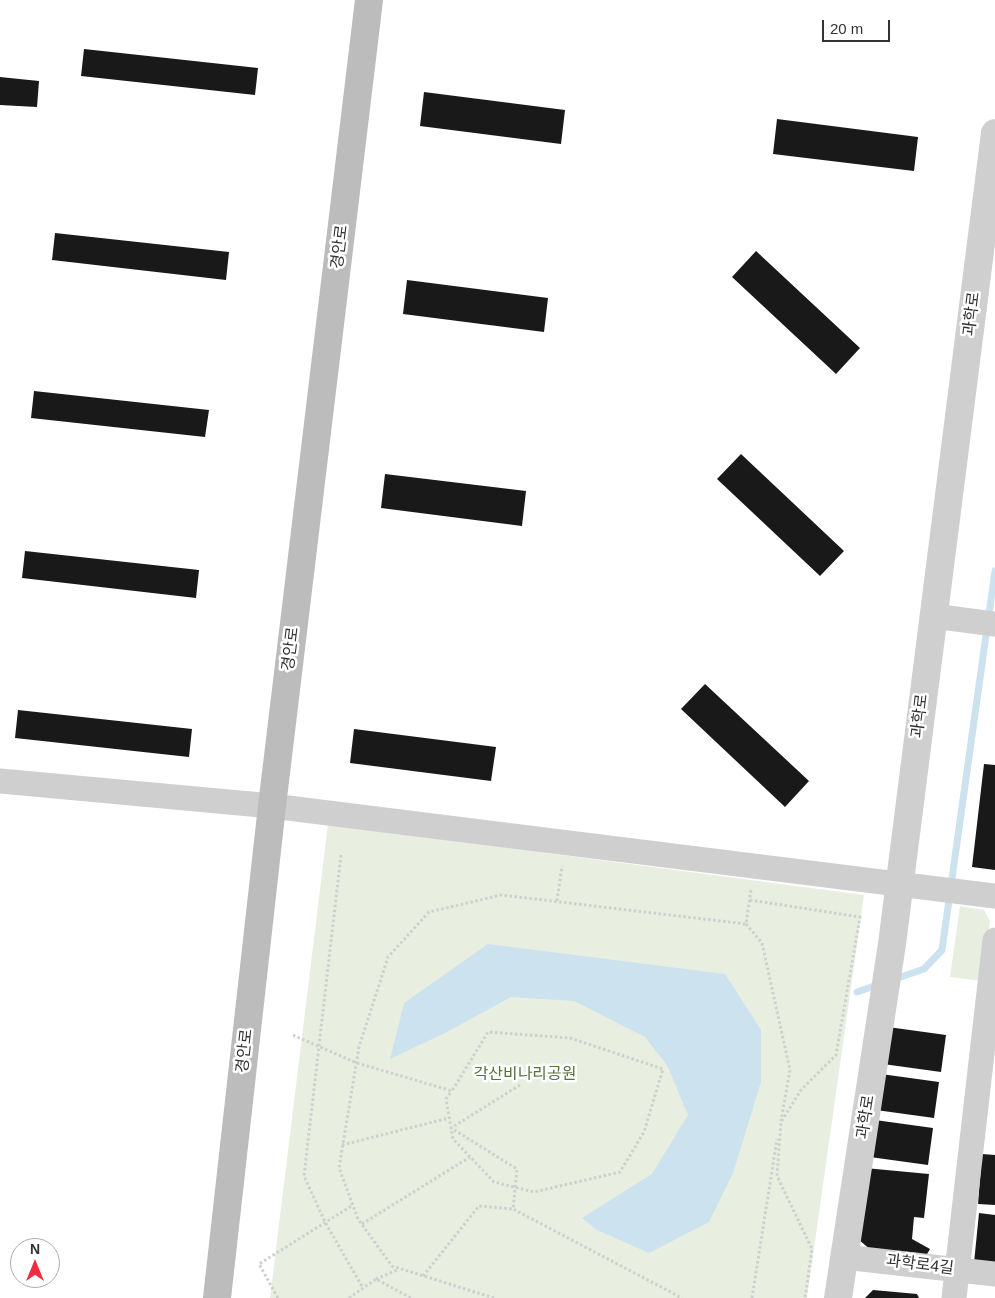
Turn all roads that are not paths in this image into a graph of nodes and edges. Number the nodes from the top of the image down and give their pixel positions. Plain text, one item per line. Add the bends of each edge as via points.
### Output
1 (369, 0) edge
2 (995, 133) edge
3 (933, 616) junction
4 (983, 622) edge
5 (0, 781) edge
6 (272, 806) junction
7 (899, 885) junction
8 (983, 895) edge
9 (995, 940) edge
10 (992, 988) edge
11 (985, 1122) edge
12 (844, 1257) junction
13 (957, 1270) junction
14 (995, 1274) edge
15 (217, 1298) edge
16 (838, 1298) edge
17 (954, 1298) edge

1 - 6 main road, 경안로
2 - 3 street, 과학로
3 - 4 street
3 - 7 street, 과학로
5 - 6 street
6 - 7 street
6 - 15 main road, 경안로
7 - 8 street
7 - 12 street, 과학로
9 - 10 street
10 - 11 street
11 - 13 street
12 - 13 street, 과학로4길
12 - 16 street, 과학로
13 - 14 street, 과학로4길
13 - 17 street

